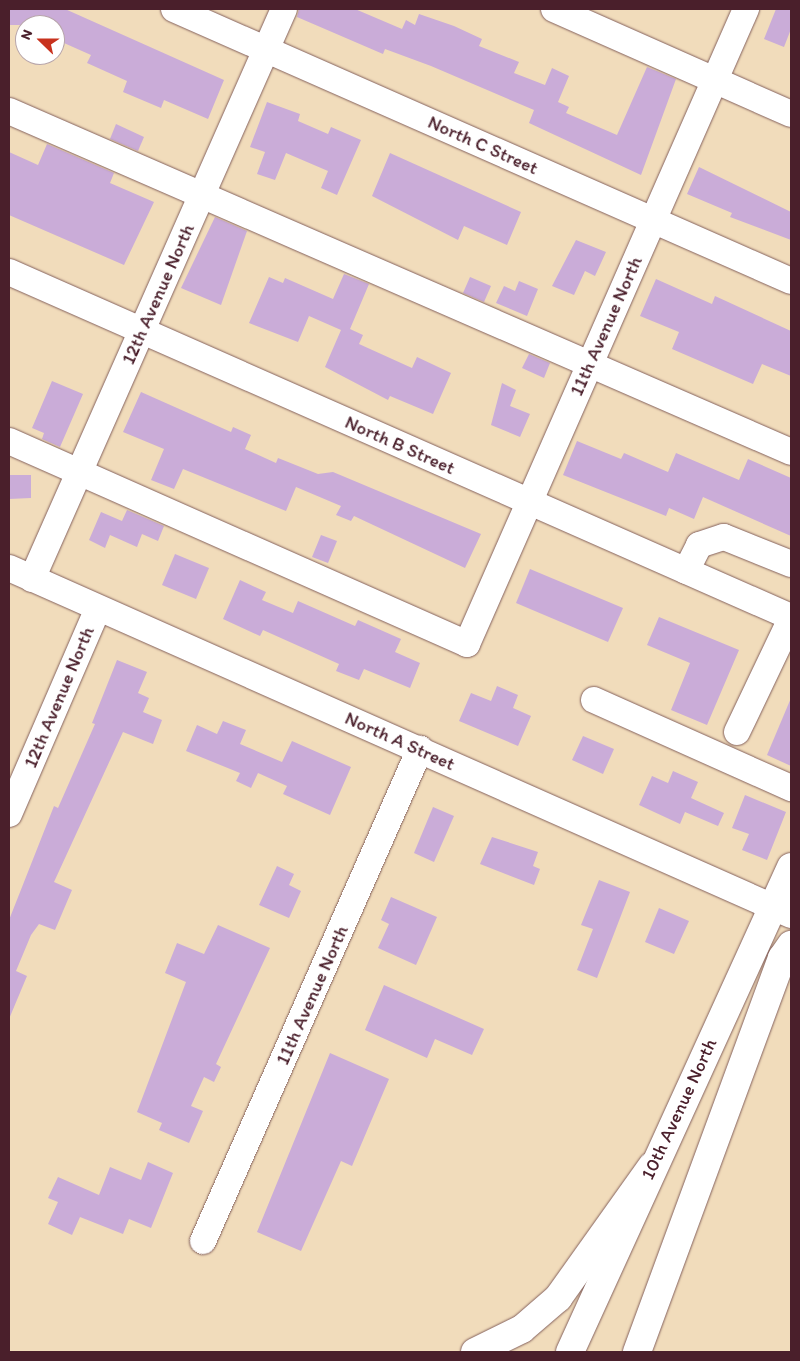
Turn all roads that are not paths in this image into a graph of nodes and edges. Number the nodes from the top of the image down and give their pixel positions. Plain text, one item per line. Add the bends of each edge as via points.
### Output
1 (174, 9) edge
2 (284, 9) edge
3 (554, 9) edge
4 (746, 9) edge
5 (266, 49) junction
6 (715, 79) junction
7 (9, 111) edge
8 (791, 114) edge
9 (202, 194) junction
10 (653, 220) junction
11 (9, 272) edge
12 (791, 281) edge
13 (142, 331) junction
14 (590, 362) junction
15 (9, 441) edge
16 (791, 452) edge
17 (80, 472) junction
18 (529, 502) junction
19 (791, 564) edge
20 (9, 568) edge
21 (686, 571) junction
22 (32, 579) junction
23 (98, 608) junction
24 (791, 618) edge
25 (594, 700) dead end
26 (737, 732) dead end
27 (420, 749) junction
28 (791, 788) edge
29 (9, 814) edge
30 (791, 867) edge
31 (782, 911) edge
32 (791, 945) edge
33 (652, 1166) junction
34 (203, 1241) dead end
35 (475, 1352) edge
36 (570, 1352) edge
37 (637, 1352) edge

1 - 5 street, North C Street
2 - 5 street, 12th Avenue North
3 - 6 street
4 - 6 street, 11th Avenue North
5 - 9 street, 12th Avenue North
5 - 10 street, North C Street
6 - 8 street
6 - 10 street, 11th Avenue North
7 - 9 street
9 - 13 street, 12th Avenue North
9 - 14 street
10 - 12 street, North C Street
10 - 14 street, 11th Avenue North
11 - 13 street, North B Street
13 - 17 street, 12th Avenue North
13 - 18 street, North B Street
14 - 16 street
14 - 18 street, 11th Avenue North
15 - 17 street
17 - 18 street, 11th Avenue North via 467,644
17 - 22 street, 12th Avenue North
18 - 21 street, North B Street
19 - 21 street via 724,537 699,544
20 - 22 street, North A Street
21 - 24 street, North B Street
22 - 23 street, North A Street
23 - 27 street, North A Street
23 - 29 street, 12th Avenue North
24 - 26 street
25 - 28 street
27 - 31 street, North A Street
27 - 34 street, 11th Avenue North
30 - 31 main road, 10th Avenue North
31 - 33 main road, 10th Avenue North
32 - 37 main road, 10th Avenue North via 782,958
33 - 35 main road via 558,1298 522,1329
33 - 36 main road, 10th Avenue North

